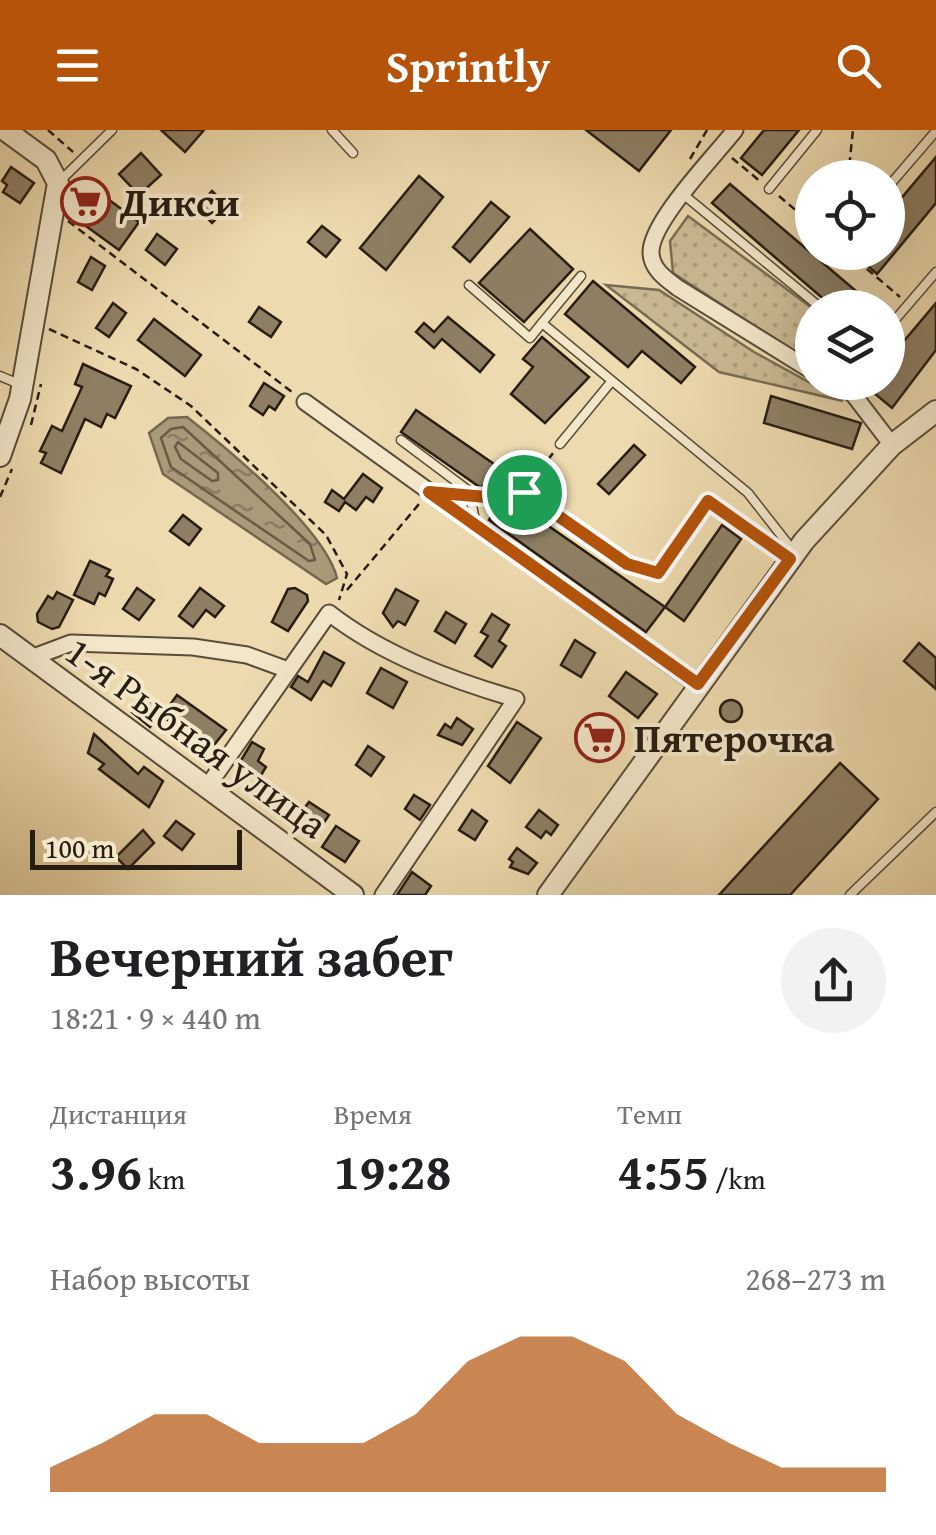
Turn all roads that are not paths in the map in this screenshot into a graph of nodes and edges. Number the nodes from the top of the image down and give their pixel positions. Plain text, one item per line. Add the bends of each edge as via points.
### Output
1 (5, 130) edge
2 (112, 130) edge
3 (332, 130) edge
4 (735, 130) edge
5 (817, 130) edge
6 (936, 131) edge
7 (352, 152) dead end
8 (905, 167) edge
9 (58, 182) junction
10 (769, 188) dead end
11 (684, 195) junction
12 (936, 272) edge
13 (581, 276) dead end
14 (469, 285) dead end
15 (799, 290) edge
16 (905, 309) edge
17 (542, 323) junction
18 (795, 359) edge
19 (0, 376) edge
20 (611, 382) junction
21 (23, 385) junction
22 (858, 400) edge
23 (305, 402) road end
24 (936, 411) edge
25 (401, 440) dead end
26 (560, 444) road end
27 (892, 445) junction
28 (0, 456) edge
29 (476, 525) junction
30 (793, 556) junction
31 (658, 573) road end
32 (0, 636) edge
33 (32, 658) junction
34 (288, 670) junction
35 (698, 684) junction
36 (207, 786) junction
37 (936, 812) edge
38 (353, 895) edge
39 (383, 895) edge
40 (548, 895) edge
41 (850, 895) edge

1 - 9 street via 46,160
2 - 9 lane
3 - 7 lane
4 - 11 street
5 - 10 lane
6 - 8 lane
9 - 21 street
11 - 15 lane
11 - 18 street via 658,228 651,252 658,273
12 - 16 lane
13 - 17 lane
14 - 17 lane via 530,338
17 - 20 lane
19 - 21 lane
20 - 26 lane
20 - 30 lane via 748,492
21 - 28 street
22 - 27 street
23 - 29 street
24 - 27 street
25 - 29 lane via 470,496
27 - 30 street
29 - 35 street
30 - 31 lane via 708,501
30 - 35 street
32 - 33 street, 1-я Рыбная улица
33 - 34 street via 72,643 193,647
33 - 36 street, 1-я Рыбная улица
34 - 36 street
34 - 39 street via 329,614 456,681 516,700
35 - 40 street
36 - 38 street, 1-я Рыбная улица
37 - 41 lane

